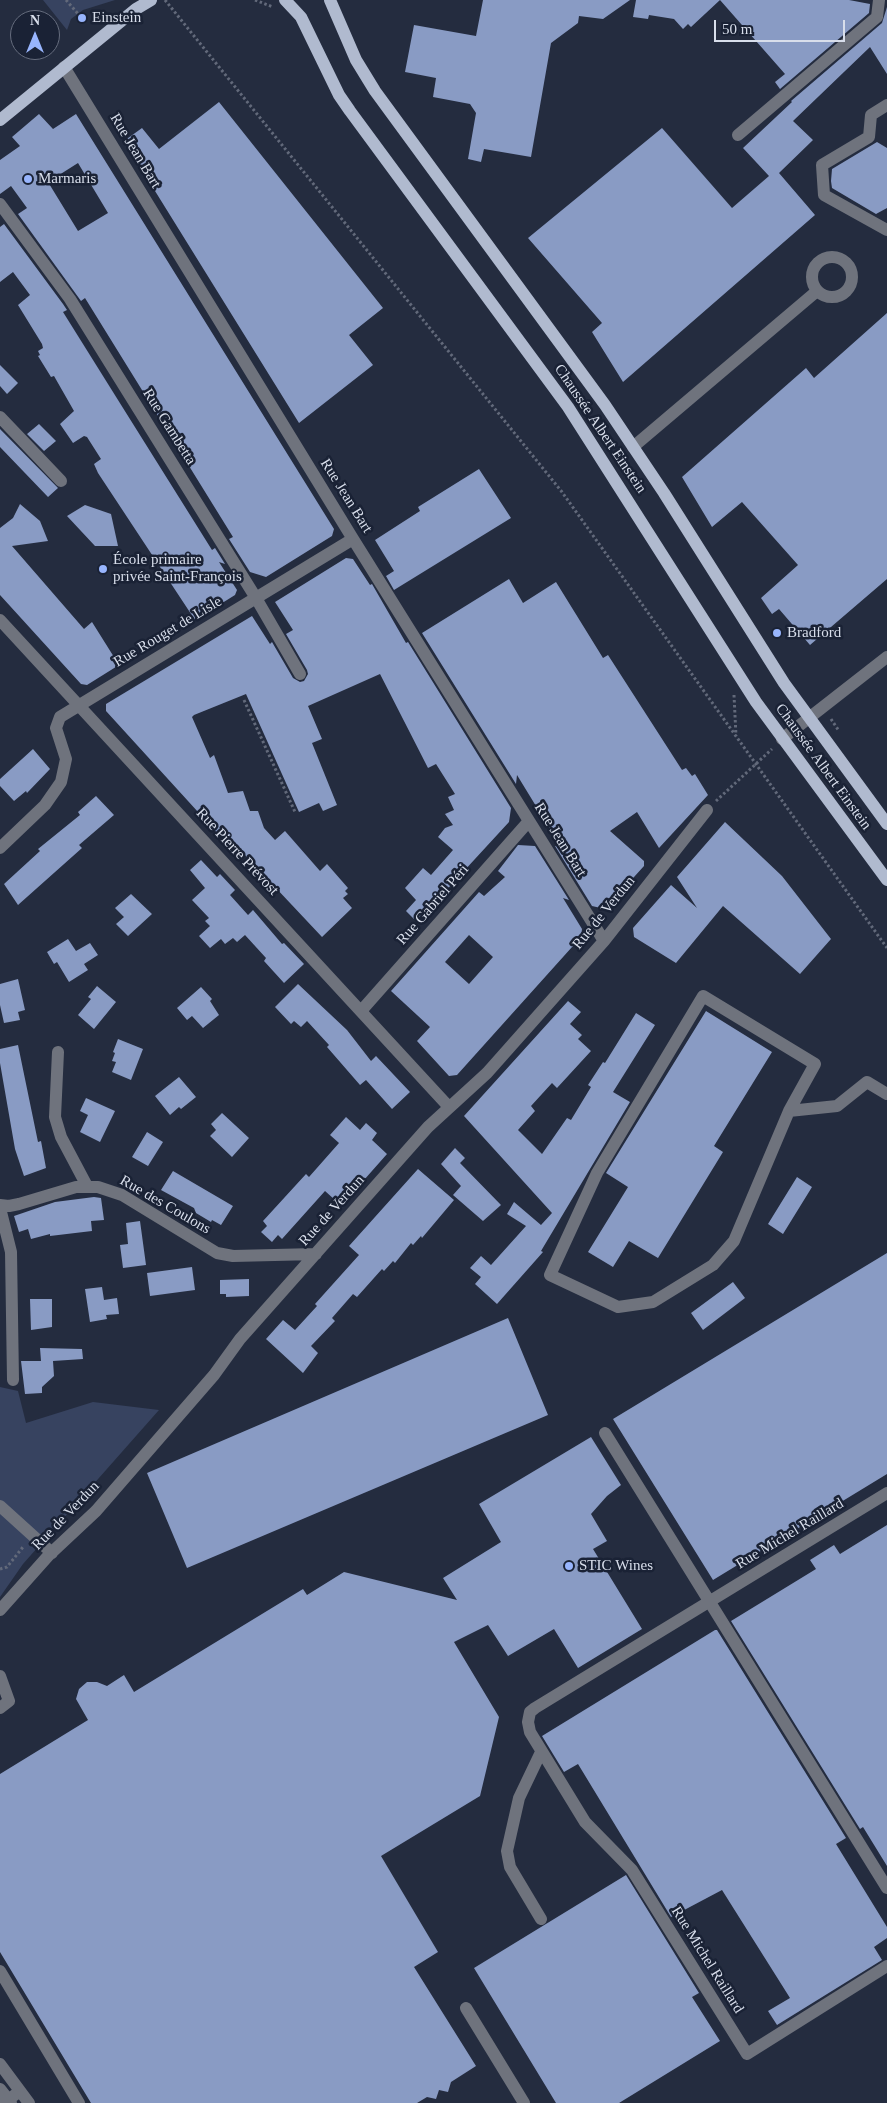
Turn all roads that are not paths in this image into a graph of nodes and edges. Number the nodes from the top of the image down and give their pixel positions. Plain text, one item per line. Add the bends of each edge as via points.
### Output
1 (151, 0) edge
2 (285, 0) edge
3 (330, 0) edge
4 (879, 0) edge
5 (140, 4) edge
6 (64, 67) junction
7 (887, 106) edge
8 (0, 120) edge
9 (738, 135) dead end
10 (0, 204) edge
11 (887, 230) edge
12 (817, 291) dead end
13 (0, 417) edge
14 (634, 447) junction
15 (61, 481) dead end
16 (353, 539) junction
17 (256, 598) junction
18 (0, 620) edge
19 (887, 657) edge
20 (300, 674) dead end
21 (78, 706) junction
22 (809, 718) junction
23 (782, 740) junction
24 (707, 810) road end
25 (529, 821) junction
26 (887, 824) edge
27 (0, 848) edge
28 (887, 880) edge
29 (604, 941) junction
30 (361, 1011) junction
31 (58, 1052) dead end
32 (887, 1094) edge
33 (449, 1107) junction
34 (789, 1111) junction
35 (87, 1186) junction
36 (0, 1206) edge
37 (316, 1254) junction
38 (12, 1380) dead end
39 (605, 1433) dead end
40 (887, 1493) edge
41 (0, 1506) edge
42 (52, 1553) junction
43 (709, 1602) junction
44 (0, 1610) edge
45 (0, 1676) edge
46 (0, 1708) edge
47 (541, 1752) junction
48 (887, 1888) edge
49 (541, 1919) dead end
50 (887, 1966) edge
51 (0, 1971) edge
52 (466, 2008) dead end
53 (0, 2064) edge
54 (0, 2089) edge
55 (20, 2091) junction
56 (8, 2102) edge
57 (30, 2103) edge
58 (79, 2103) edge
59 (524, 2103) edge

1 - 5 main road
2 - 23 main road, Chaussée Albert Einstein via 301,18 350,111 590,440
3 - 14 main road, Chaussée Albert Einstein via 356,60 375,91
4 - 9 street via 877,17
5 - 6 main road
6 - 8 main road
6 - 16 street, Rue Jean Bart
7 - 11 street via 871,115 869,137 822,165 824,195
10 - 17 street, Rue Gambetta via 70,299
12 - 14 street
13 - 15 street
14 - 22 main road, Chaussée Albert Einstein
16 - 17 street, Rue Rouget de Lisle
16 - 25 street, Rue Jean Bart
17 - 20 street, Rue Gambetta
17 - 21 street, Rue Rouget de Lisle
18 - 21 street, Rue Pierre Prévost
19 - 22 street
21 - 27 street, Rue Rouget de Lisle via 60,717 56,724 66,759 58,790
21 - 30 street, Rue Pierre Prévost
22 - 23 street
22 - 26 main road, Chaussée Albert Einstein
23 - 28 main road, Chaussée Albert Einstein
24 - 29 street, Rue de Verdun
25 - 29 street, Rue Jean Bart
25 - 30 street, Rue Gabriel Péri
29 - 33 street, Rue de Verdun via 487,1073
30 - 33 street, Rue Pierre Prévost
31 - 35 street via 54,1097 57,1126
32 - 34 street via 867,1082 837,1106
33 - 37 street, Rue de Verdun
34 - 34 street via 734,1241 713,1265 653,1302 618,1307 550,1275 597,1173 703,996 815,1064
35 - 36 street, Rue des Coulons
35 - 37 street, Rue des Coulons via 108,1189 122,1196 217,1253 233,1256
36 - 38 street via 11,1252
37 - 42 street, Rue de Verdun via 240,1338 214,1375 96,1511
39 - 43 street
40 - 43 street, Rue Michel Raillard
41 - 42 street
42 - 44 street, Rue de Verdun
43 - 47 street, Rue Michel Raillard via 530,1712 528,1726
43 - 48 street
45 - 46 street via 9,1701
47 - 49 street via 519,1798 507,1851 510,1867
47 - 50 street, Rue Michel Raillard via 591,1829 632,1870 746,2054
51 - 58 street
52 - 59 street
53 - 55 street
54 - 56 street
55 - 56 street
55 - 57 street

